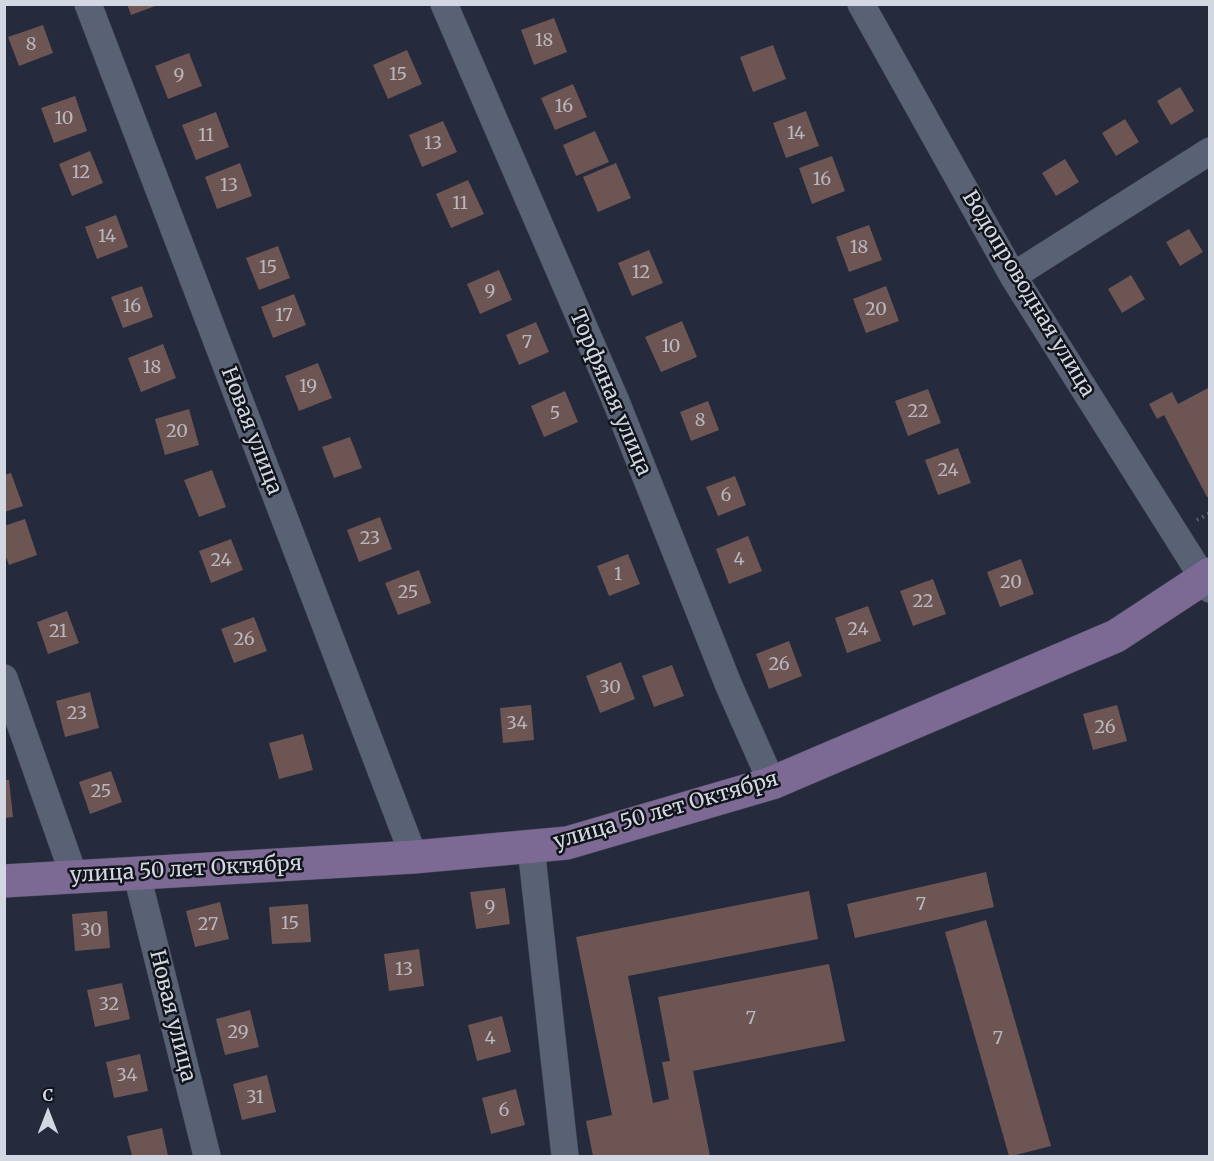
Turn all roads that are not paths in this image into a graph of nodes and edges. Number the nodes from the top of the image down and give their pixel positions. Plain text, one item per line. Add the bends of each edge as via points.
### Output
1 (88, 4) edge
2 (444, 4) edge
3 (861, 4) edge
4 (1209, 151) edge
5 (1013, 276) junction
6 (1207, 580) edge
7 (4, 678) edge
8 (772, 783) junction
9 (531, 847) junction
10 (414, 857) junction
11 (137, 875) junction
12 (74, 876) junction
13 (4, 881) edge
14 (207, 1156) edge
15 (565, 1156) edge

1 - 10 street, Новая улица
2 - 8 street, Торфяная улица via 615,399 729,686
3 - 5 street, Водопроводная улица
4 - 5 street
5 - 6 street, Водопроводная улица
6 - 8 main road, улица 50 лет Октября via 1116,636
7 - 12 street
8 - 9 main road, улица 50 лет Октября via 567,843
9 - 10 main road, улица 50 лет Октября
9 - 15 street
10 - 11 main road, улица 50 лет Октября
11 - 12 main road, улица 50 лет Октября
11 - 14 street, Новая улица
12 - 13 main road, улица 50 лет Октября

